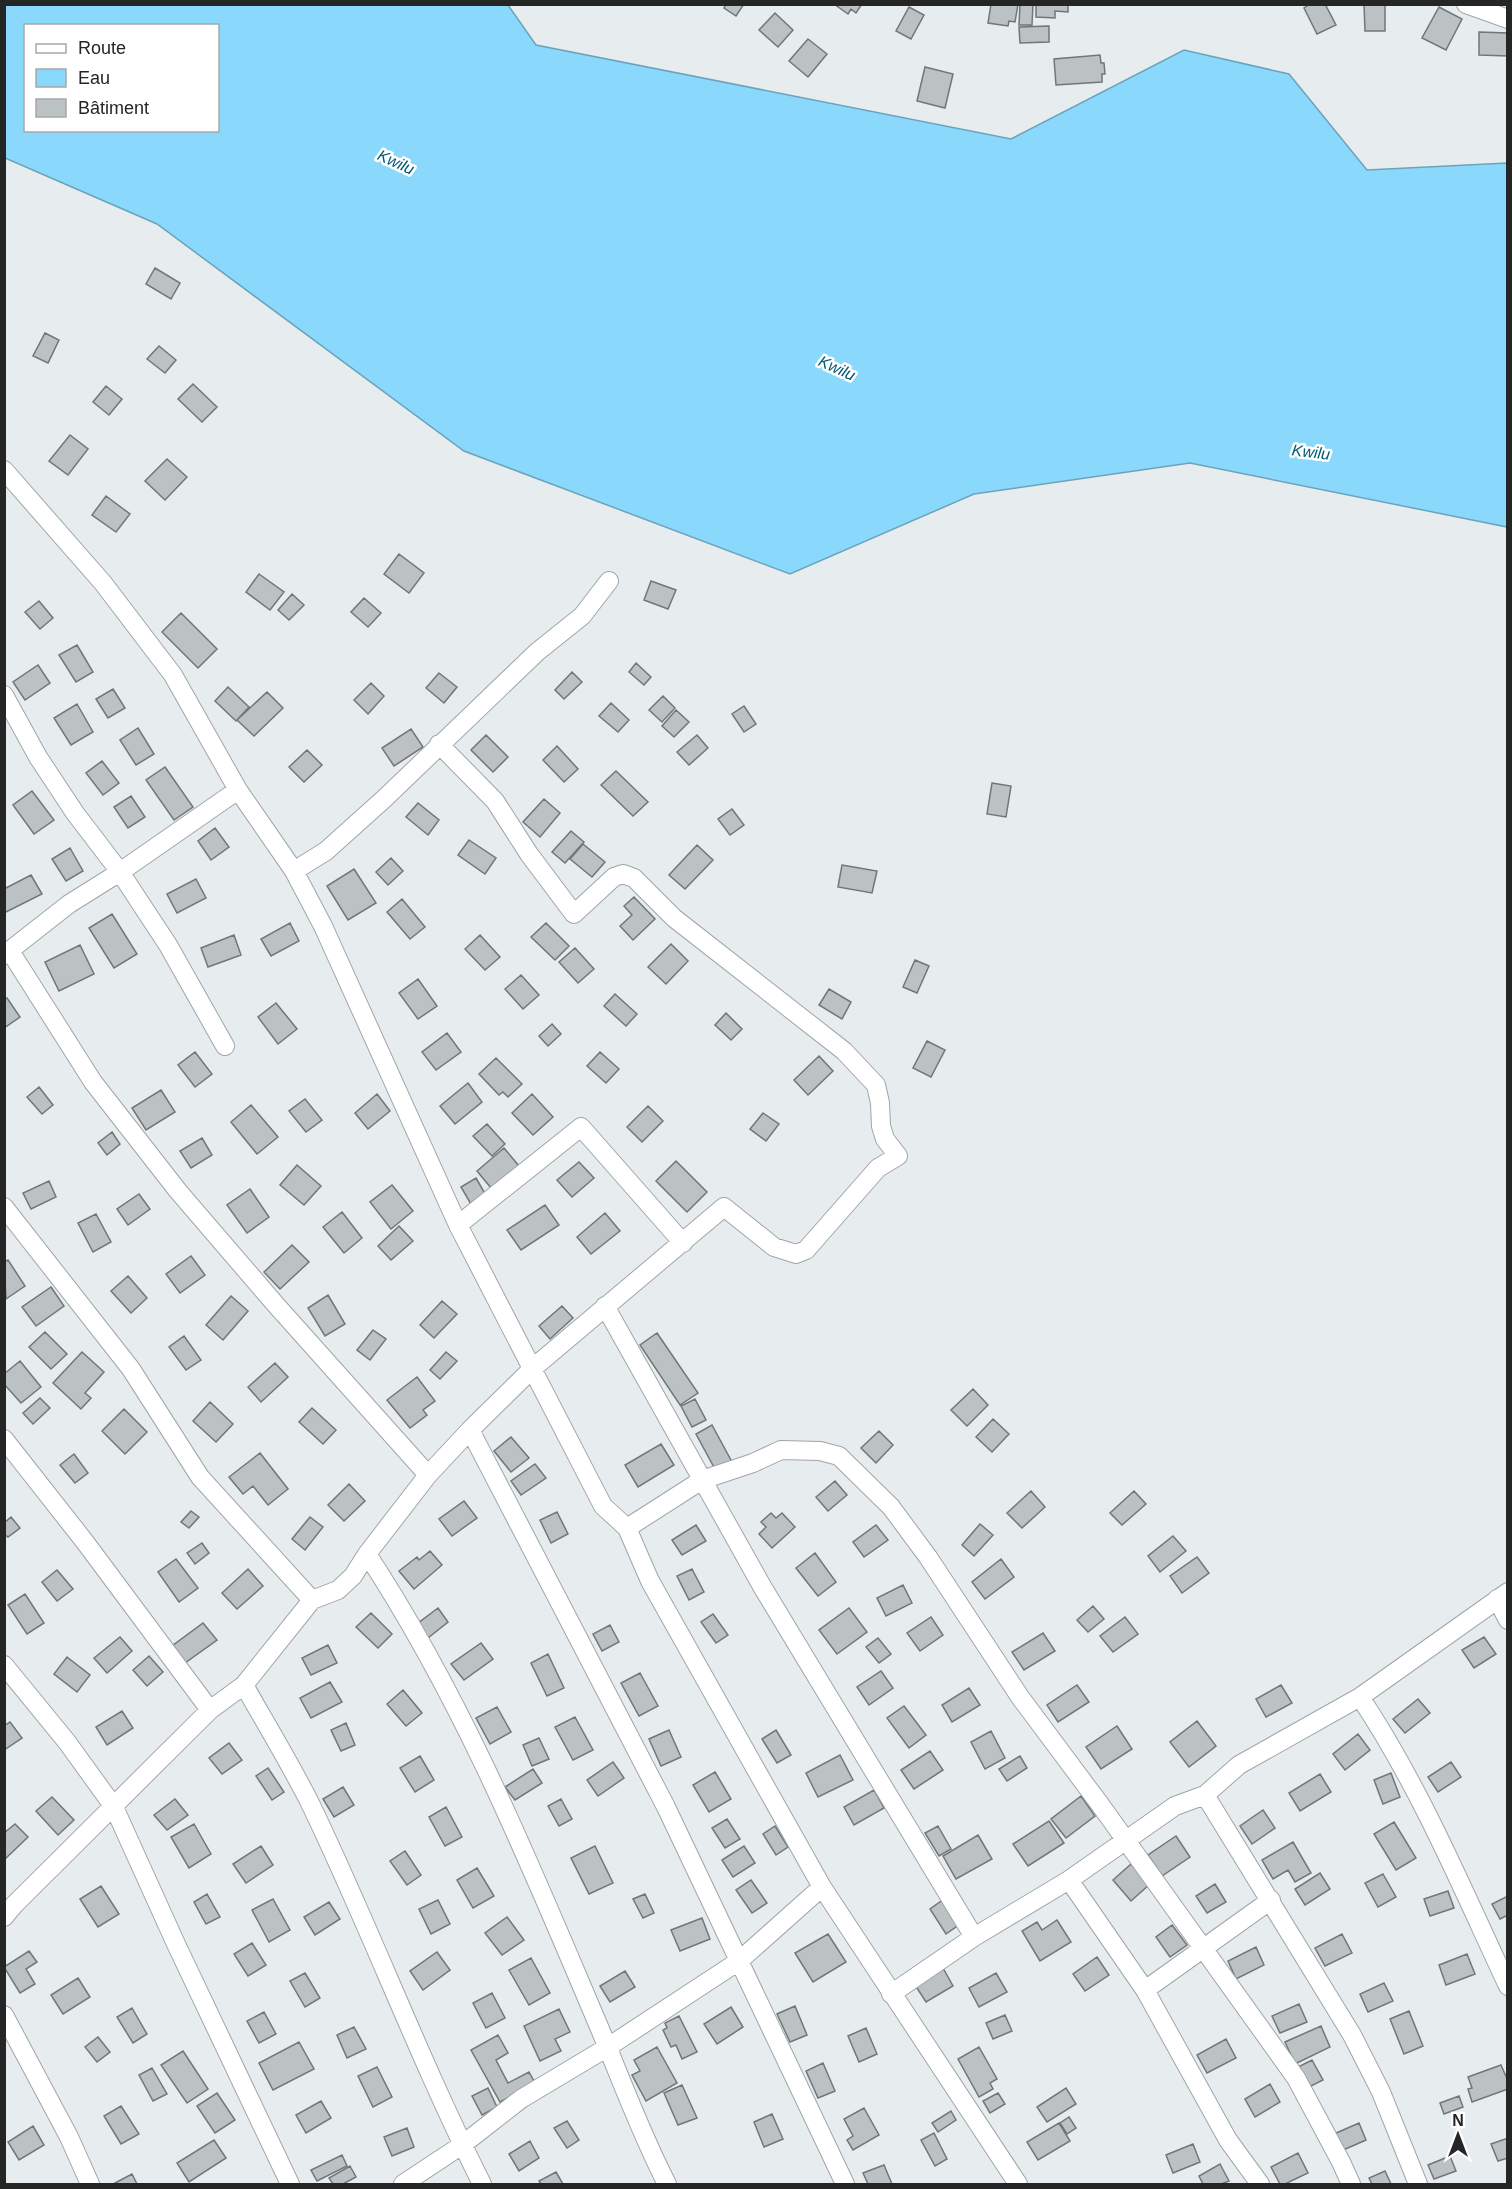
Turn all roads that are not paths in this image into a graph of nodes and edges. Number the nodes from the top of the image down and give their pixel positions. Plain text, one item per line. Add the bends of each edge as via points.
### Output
1 (1466, 4) edge
2 (1508, 19) edge
3 (4, 470) edge
4 (609, 581) dead end
5 (4, 695) edge
6 (439, 744) junction
7 (238, 789) junction
8 (294, 871) junction
9 (120, 872) junction
10 (7, 953) edge
11 (225, 1046) dead end
12 (4, 1207) edge
13 (458, 1225) junction
14 (683, 1243) junction
15 (605, 1306) junction
16 (533, 1368) junction
17 (470, 1430) junction
18 (4, 1439) edge
19 (428, 1475) junction
20 (702, 1480) junction
21 (627, 1528) junction
22 (367, 1554) junction
23 (1502, 1595) edge
24 (312, 1600) junction
25 (1508, 1620) edge
26 (4, 1665) edge
27 (244, 1685) junction
28 (1360, 1697) junction
29 (210, 1710) junction
30 (1205, 1795) junction
31 (114, 1807) junction
32 (1126, 1840) junction
33 (1069, 1880) junction
34 (822, 1887) junction
35 (1271, 1900) junction
36 (8, 1904) edge
37 (974, 1937) junction
38 (1202, 1948) junction
39 (739, 1961) junction
40 (1508, 1986) edge
41 (1145, 1990) junction
42 (891, 1994) junction
43 (4, 2015) edge
44 (608, 2047) junction
45 (462, 2145) junction
46 (90, 2184) edge
47 (290, 2184) edge
48 (403, 2184) edge
49 (482, 2184) edge
50 (667, 2184) edge
51 (845, 2184) edge
52 (1018, 2184) edge
53 (1260, 2184) edge
54 (1351, 2184) edge
55 (1418, 2184) edge

1 - 2 street
3 - 7 street via 103,584 173,675
4 - 6 street via 582,616 537,652
5 - 9 street via 38,757
6 - 8 street via 326,851
6 - 14 street via 495,801 574,914 614,877 623,874 634,878 674,918 844,1051 876,1085 885,1139 898,1156 878,1168 806,1250 796,1254 774,1247 724,1207
7 - 8 street
7 - 9 street
8 - 13 street via 323,926
9 - 10 street via 69,904
9 - 11 street via 168,945
10 - 19 street via 93,1082 178,1191
12 - 24 street via 130,1369 200,1477
13 - 14 street via 581,1127
13 - 16 street
14 - 15 street
15 - 16 street
15 - 20 street
16 - 17 street
16 - 21 street via 603,1506
17 - 19 street
17 - 39 street via 666,1807
18 - 29 street
19 - 22 street
20 - 21 street
20 - 32 street via 781,1450 840,1456 891,1507 1020,1697
20 - 37 street
21 - 34 street via 650,1581
22 - 24 street via 338,1590
22 - 44 street via 430,1657 475,1747 521,1843
23 - 25 street
23 - 28 street
24 - 27 street
26 - 31 street
27 - 29 street
27 - 45 street via 308,1800
28 - 30 street via 1239,1765
28 - 40 street via 1388,1738 1433,1824
29 - 31 street
30 - 32 street via 1175,1806
30 - 35 street
31 - 36 street
31 - 47 street
32 - 33 street
32 - 38 street
33 - 37 street
33 - 41 street
34 - 39 street
34 - 42 street
35 - 38 street
35 - 55 street via 1352,2035 1381,2092
37 - 42 street
38 - 41 street
38 - 54 street via 1296,2078
39 - 44 street
39 - 51 street
41 - 53 street via 1228,2140
42 - 52 street
43 - 46 street
44 - 45 street via 521,2099
44 - 50 street via 640,2129
45 - 48 street
45 - 49 street

